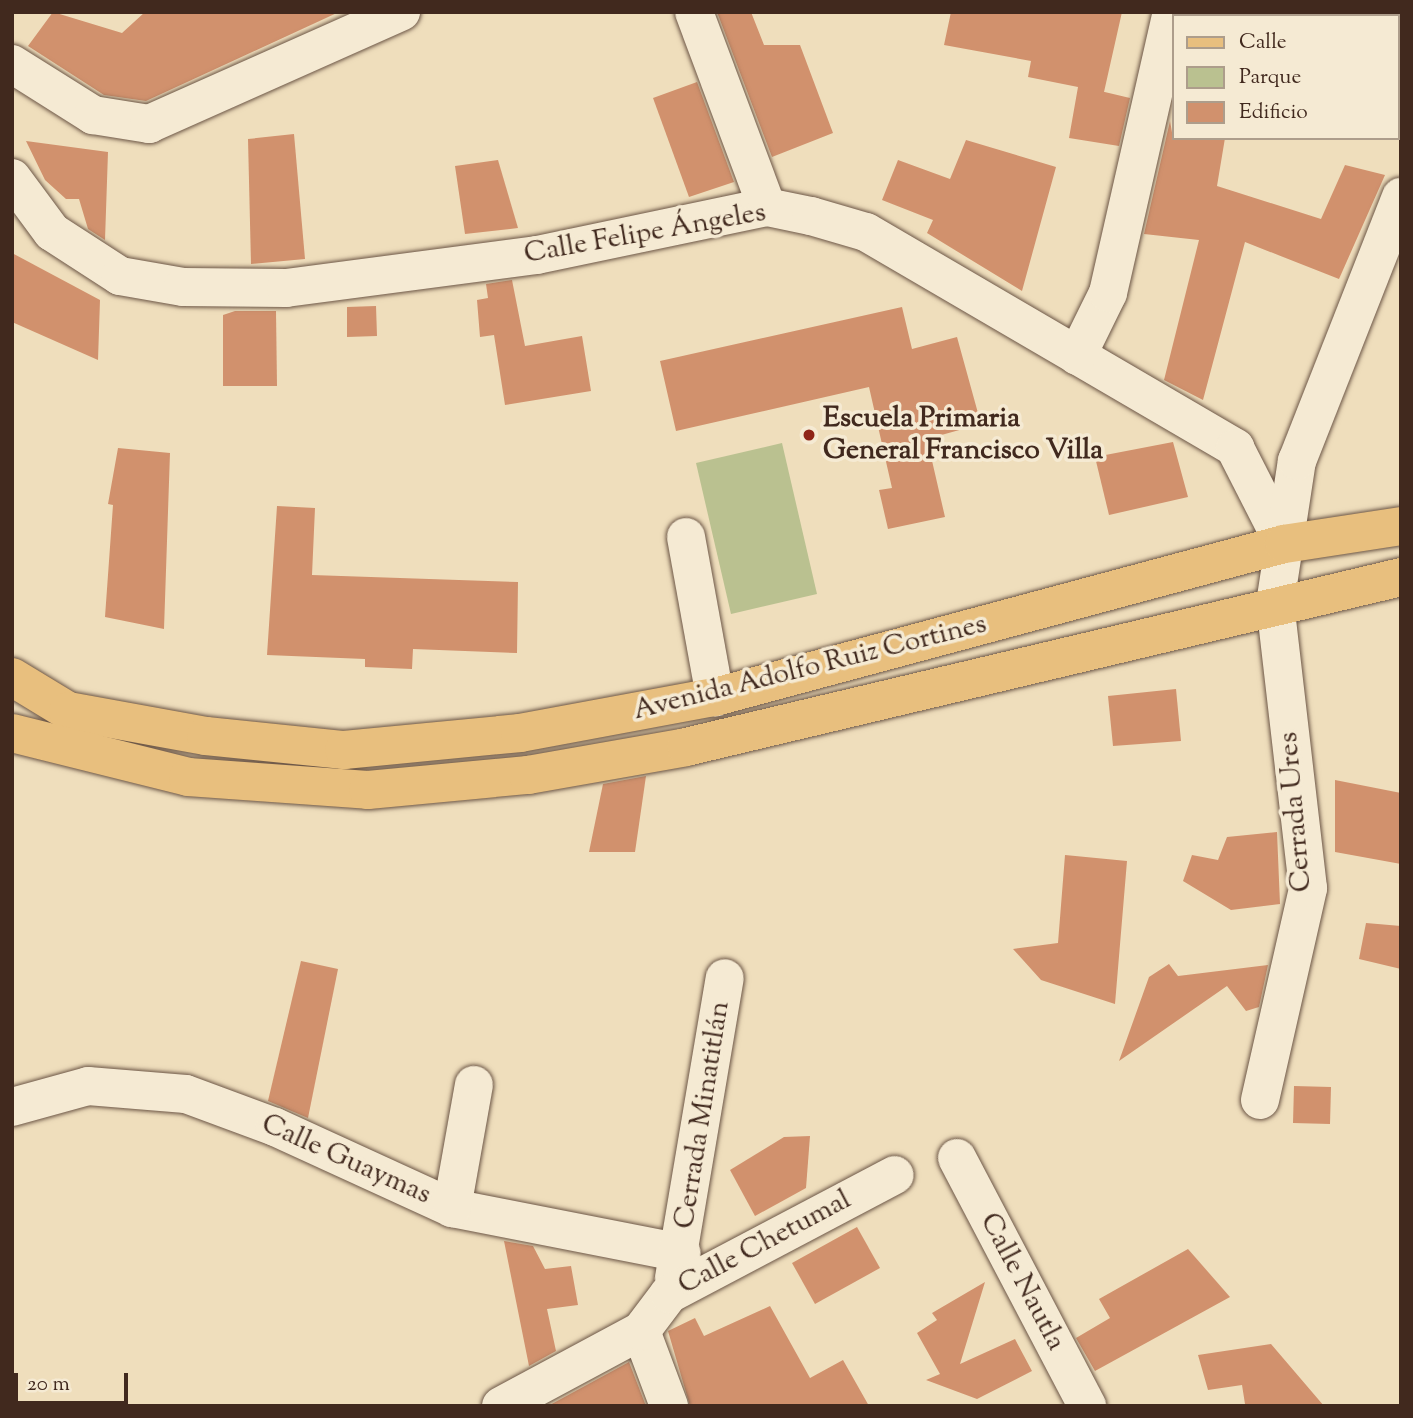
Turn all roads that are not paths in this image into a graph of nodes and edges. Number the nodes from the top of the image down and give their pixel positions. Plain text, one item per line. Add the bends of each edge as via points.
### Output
1 (401, 12) edge
2 (694, 12) edge
3 (1172, 12) edge
4 (12, 64) edge
5 (12, 178) edge
6 (1401, 197) edge
7 (767, 207) junction
8 (1077, 356) junction
9 (1401, 526) edge
10 (686, 537) dead end
11 (1284, 544) junction
12 (1401, 577) edge
13 (1275, 604) junction
14 (12, 677) edge
15 (715, 697) junction
16 (12, 733) edge
17 (725, 978) dead end
18 (474, 1084) dead end
19 (1260, 1100) dead end
20 (12, 1107) edge
21 (957, 1158) dead end
22 (895, 1175) dead end
23 (452, 1208) junction
24 (681, 1253) junction
25 (669, 1294) junction
26 (641, 1331) junction
27 (500, 1406) edge
28 (669, 1406) edge
29 (1087, 1406) edge

1 - 4 street via 149,124 93,114
2 - 7 street
3 - 8 street via 1115,266
5 - 7 street, Calle Felipe Ángeles via 52,232 120,276 183,287 286,288 537,255
6 - 11 street, Cerrada Ures via 1297,461
7 - 8 street, Calle Felipe Ángeles via 866,232
8 - 11 street, Calle Felipe Ángeles via 1235,447
9 - 11 main road, Avenida Adolfo Ruiz Cortines
10 - 15 street
11 - 13 street, Cerrada Ures
11 - 15 main road, Avenida Adolfo Ruiz Cortines
12 - 13 main road, Avenida Adolfo Ruiz Cortines
13 - 16 main road, Avenida Adolfo Ruiz Cortines via 686,747 528,775 368,790 188,777
13 - 19 street, Cerrada Ures via 1308,887
14 - 15 main road, Avenida Adolfo Ruiz Cortines via 68,711 206,736 344,750 520,733
17 - 24 street, Cerrada Minatitlán
18 - 23 street
20 - 23 street, Calle Guaymas via 88,1086 186,1094 275,1127
21 - 29 street, Calle Nautla
22 - 25 street, Calle Chetumal
23 - 24 street, Calle Guaymas
24 - 25 street, Cerrada Minatitlán
25 - 26 street, Calle Chetumal
26 - 27 street, Calle Chetumal
26 - 28 street

